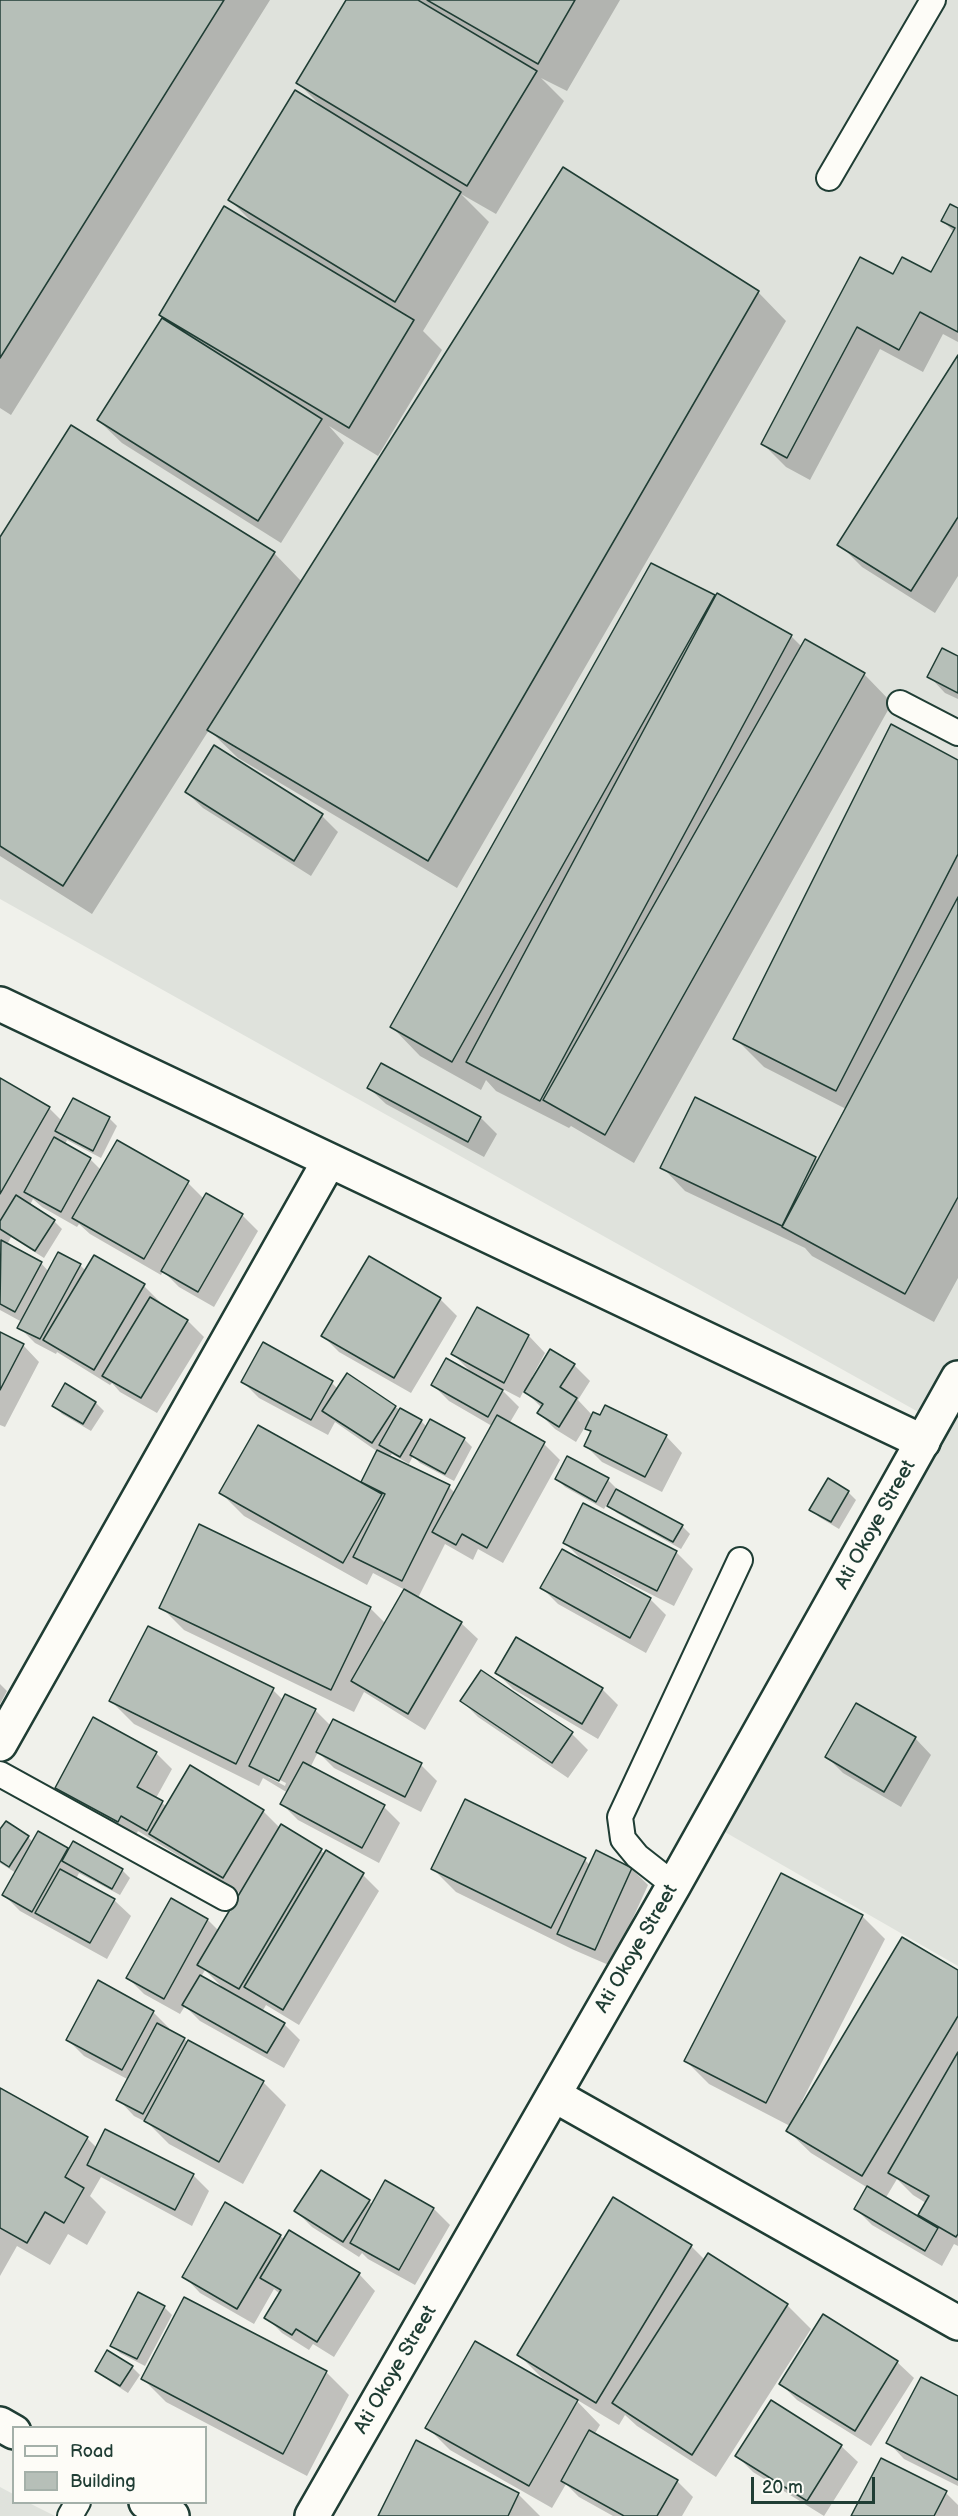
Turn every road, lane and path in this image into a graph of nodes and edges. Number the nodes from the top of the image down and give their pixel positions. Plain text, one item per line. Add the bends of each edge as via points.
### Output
1 (933, 0) edge
2 (829, 178) dead end
3 (900, 703) dead end
4 (958, 733) edge
5 (0, 1004) edge
6 (329, 1161) junction
7 (958, 1378) edge
8 (923, 1442) junction
9 (740, 1560) dead end
10 (0, 1744) edge
11 (0, 1774) edge
12 (674, 1885) junction
13 (225, 1898) dead end
14 (554, 2095) junction
15 (958, 2323) edge
16 (150, 2504) edge
17 (172, 2516) edge
18 (312, 2516) edge

1 - 2 lane
3 - 4 lane
5 - 6 street
6 - 8 street
6 - 10 street
7 - 8 street, Ati Okoye Street
8 - 12 street, Ati Okoye Street
9 - 12 lane via 620,1817 623,1839 637,1856
11 - 13 lane
12 - 14 street, Ati Okoye Street
14 - 15 street
14 - 18 street, Ati Okoye Street
16 - 17 street

